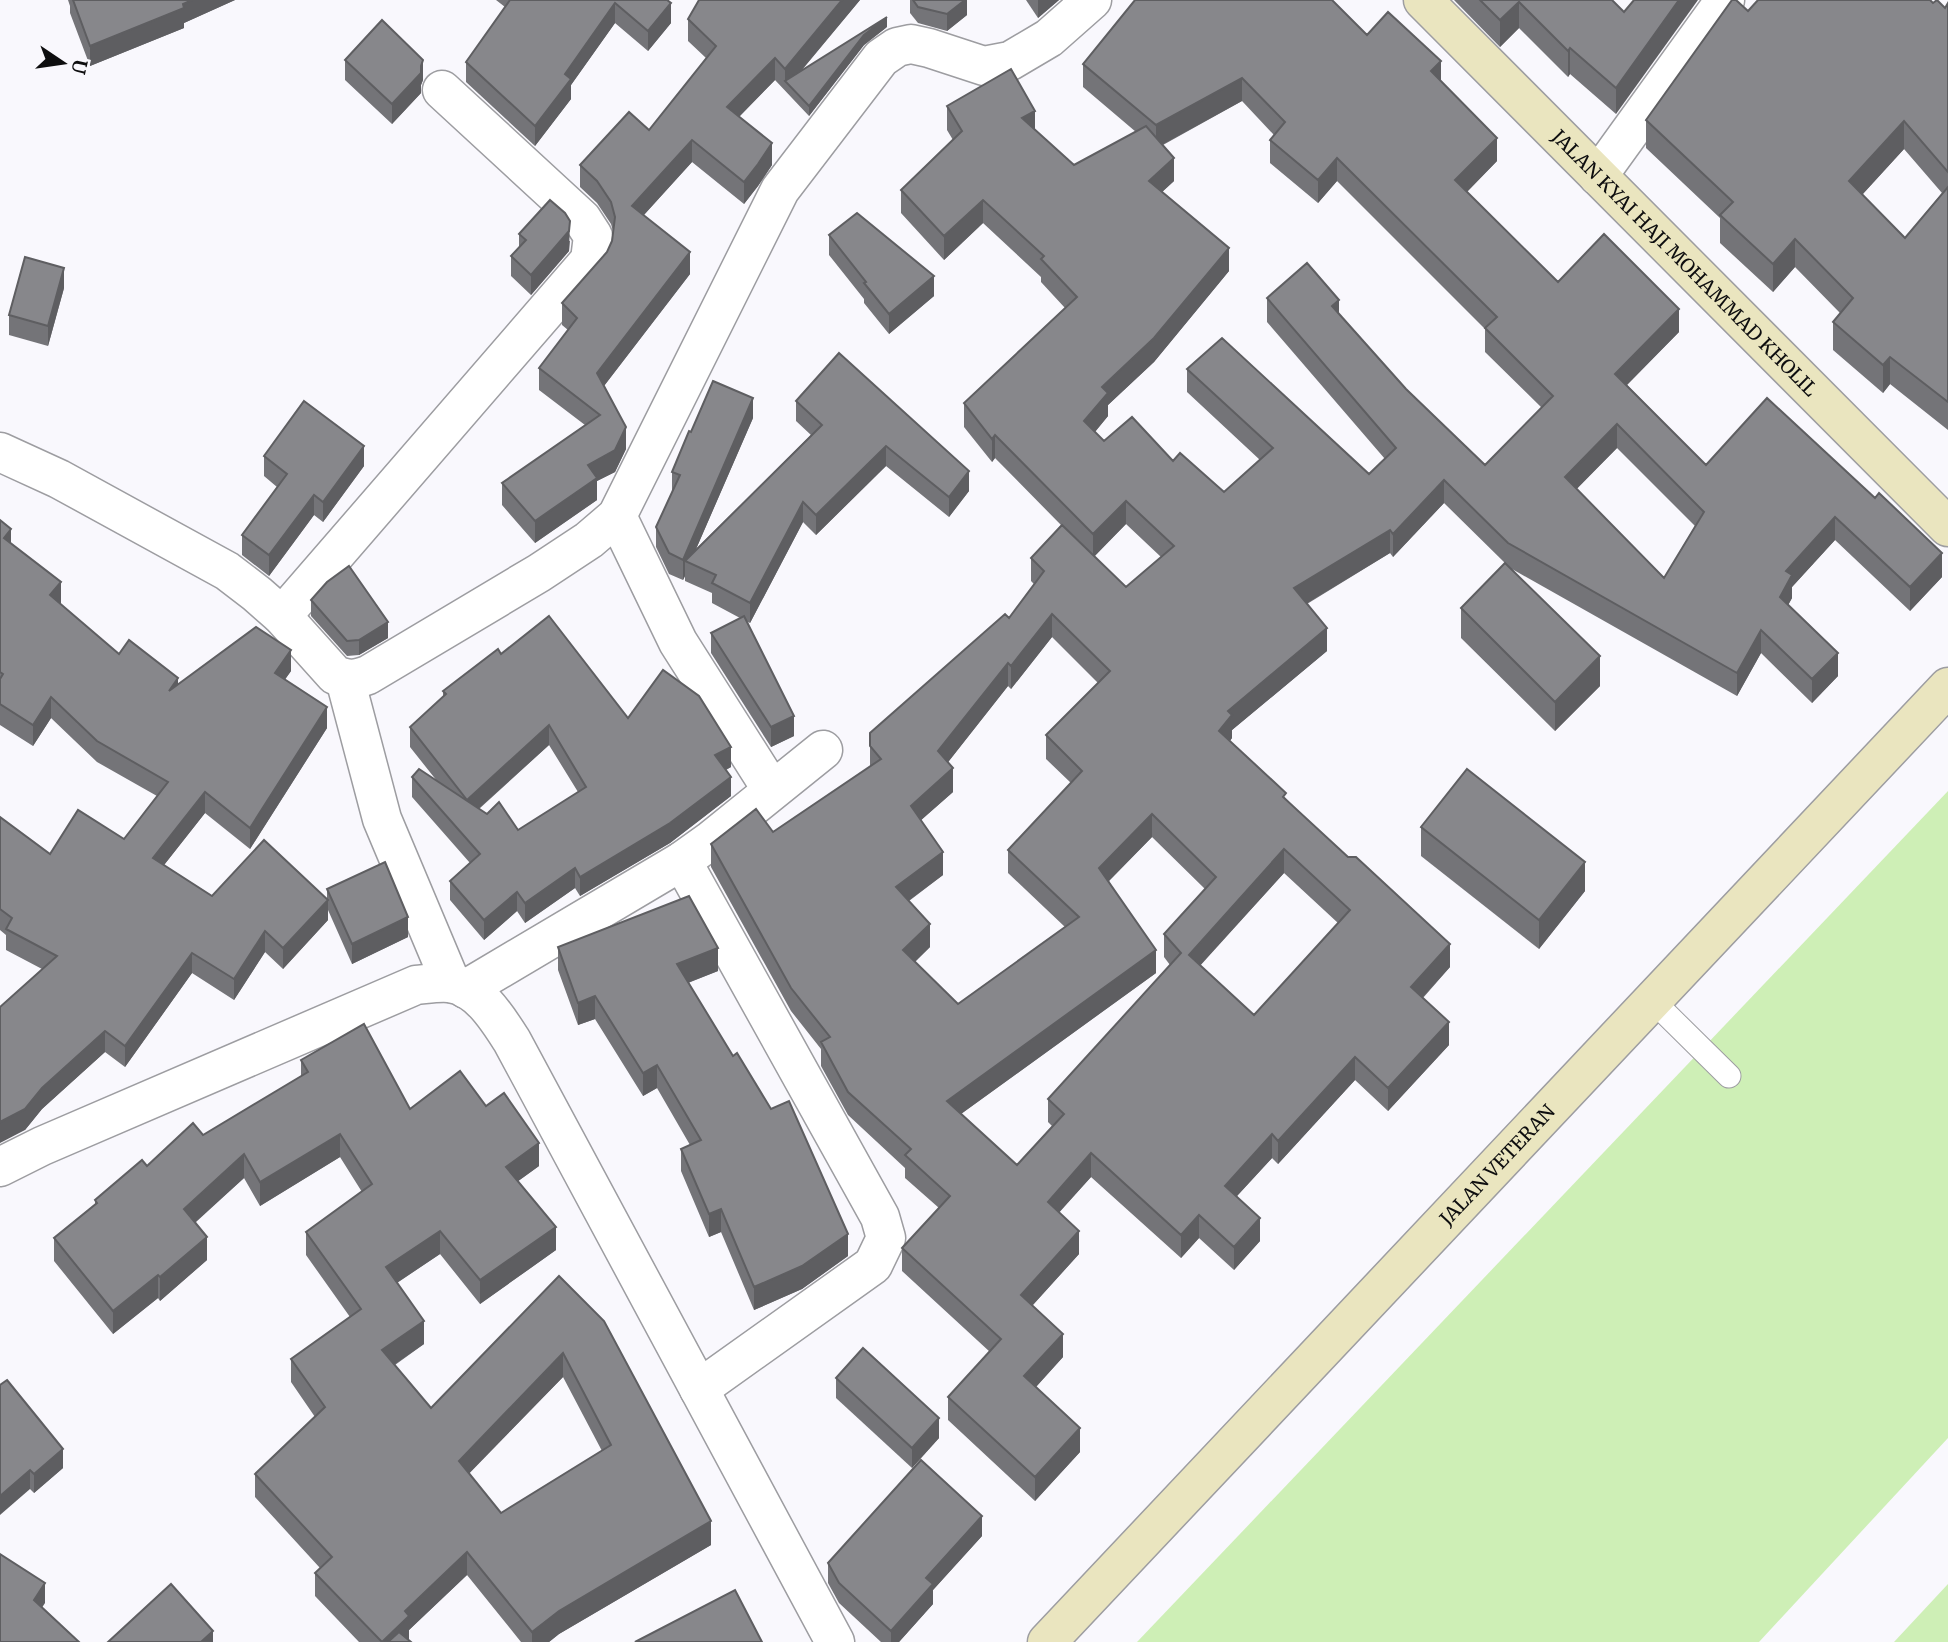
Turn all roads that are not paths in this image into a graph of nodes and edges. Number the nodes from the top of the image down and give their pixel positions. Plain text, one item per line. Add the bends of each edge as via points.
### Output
1 (1092, 0) edge
2 (1423, 0) edge
3 (1725, 0) edge
4 (442, 90) dead end
5 (1598, 176) junction
6 (0, 452) edge
7 (617, 516) junction
8 (1948, 527) edge
9 (282, 617) junction
10 (345, 679) junction
11 (1948, 687) edge
12 (822, 750) dead end
13 (772, 790) junction
14 (682, 861) junction
15 (459, 986) junction
16 (1653, 1001) junction
17 (1729, 1076) dead end
18 (0, 1167) edge
19 (699, 1389) junction
20 (835, 1642) edge
21 (1047, 1642) edge

1 - 7 street via 1049,38 1010,61 984,66 911,44 881,58 780,190
2 - 5 street, JALAN KYAI HAJI MOHAMMAD KHOLIL
3 - 5 street
4 - 9 street via 582,219 593,236 590,260
5 - 8 street, JALAN KYAI HAJI MOHAMMAD KHOLIL
6 - 9 street via 59,479 227,572
7 - 10 street via 539,573 368,675
7 - 13 street via 678,642
9 - 10 street via 335,675
10 - 15 street via 382,819
11 - 16 street, JALAN VETERAN
12 - 13 street
13 - 14 street
14 - 15 street
14 - 19 street via 880,1217 886,1238 873,1265
15 - 18 street via 416,985
15 - 19 street via 492,1009 512,1041
16 - 17 lane
16 - 21 street, JALAN VETERAN
19 - 20 street

